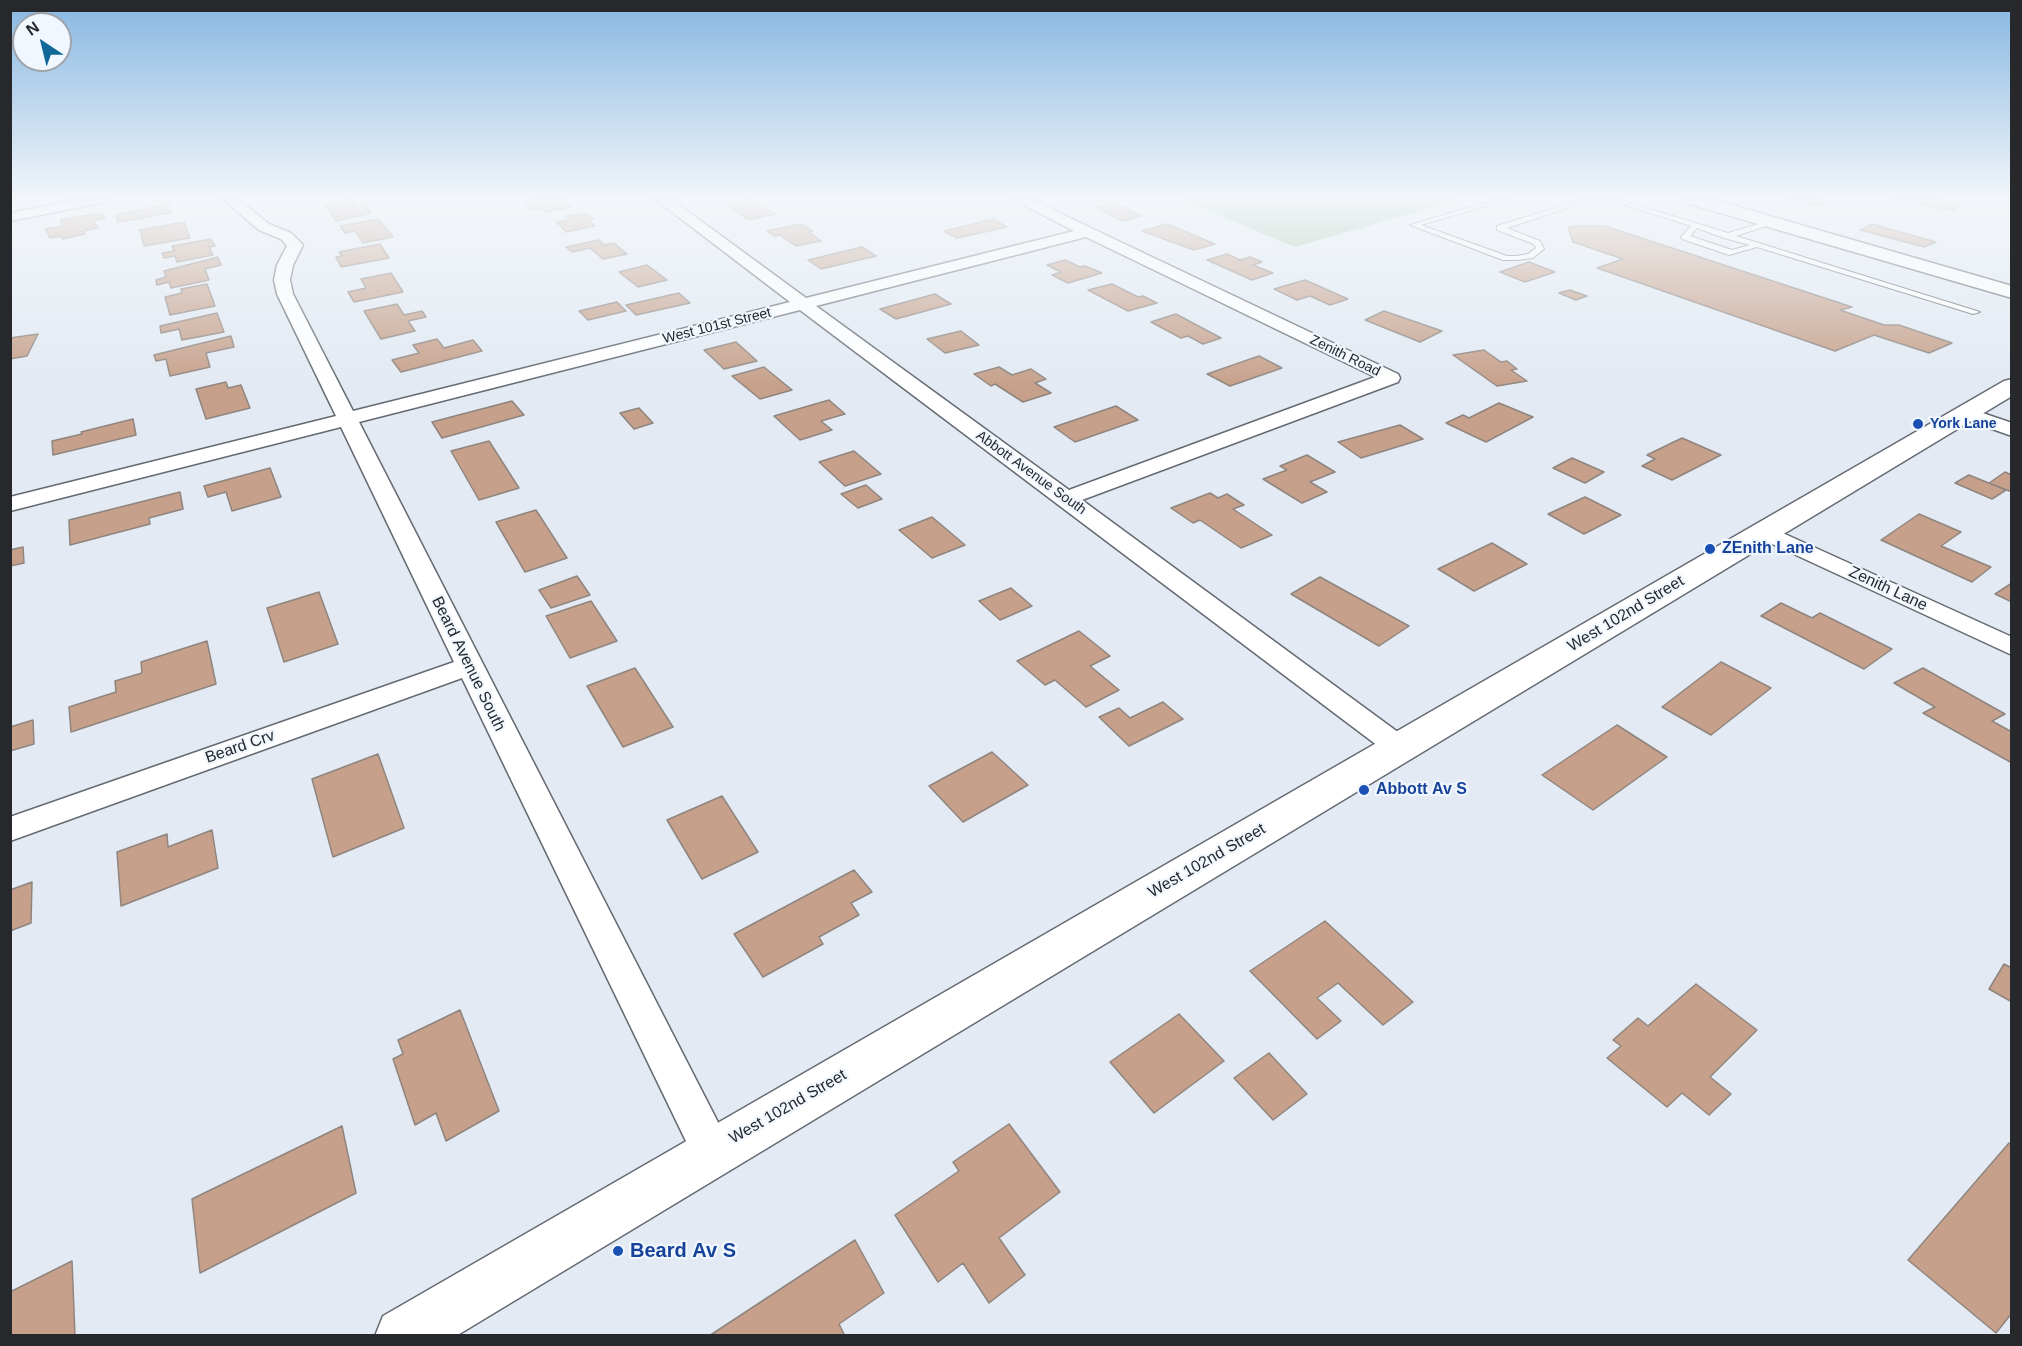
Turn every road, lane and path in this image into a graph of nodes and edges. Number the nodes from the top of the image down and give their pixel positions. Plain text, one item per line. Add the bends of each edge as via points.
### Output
1 (287, 262) edge
2 (745, 262) edge
3 (971, 262) edge
4 (1150, 262) edge
5 (1811, 262) edge
6 (1907, 262) edge
7 (2012, 292) edge
8 (802, 305) junction
9 (1976, 312) dead end
10 (2012, 386) edge
11 (1965, 413) junction
12 (347, 420) junction
13 (2012, 430) edge
14 (1066, 499) junction
15 (10, 504) edge
16 (1764, 532) junction
17 (2012, 646) edge
18 (470, 666) junction
19 (1400, 748) junction
20 (10, 829) edge
21 (712, 1152) junction
22 (403, 1335) edge

1 - 12 street, Beard Avenue South via 282,280 285,294
2 - 8 street, Abbott Avenue South
3 - 8 street, West 101st Street
4 - 14 street, Zenith Road via 1391,378
5 - 9 lane
6 - 7 street
8 - 12 street, West 101st Street
8 - 14 street, Abbott Avenue South
10 - 11 street, West 102nd Street
11 - 13 street
11 - 16 street, West 102nd Street
12 - 15 street
12 - 18 street, Beard Avenue South
14 - 19 street, Abbott Avenue South
16 - 17 street, Zenith Lane
16 - 19 street, West 102nd Street
18 - 20 street, Beard Crv
18 - 21 street, Beard Avenue South
19 - 21 street, West 102nd Street
21 - 22 street, West 102nd Street

